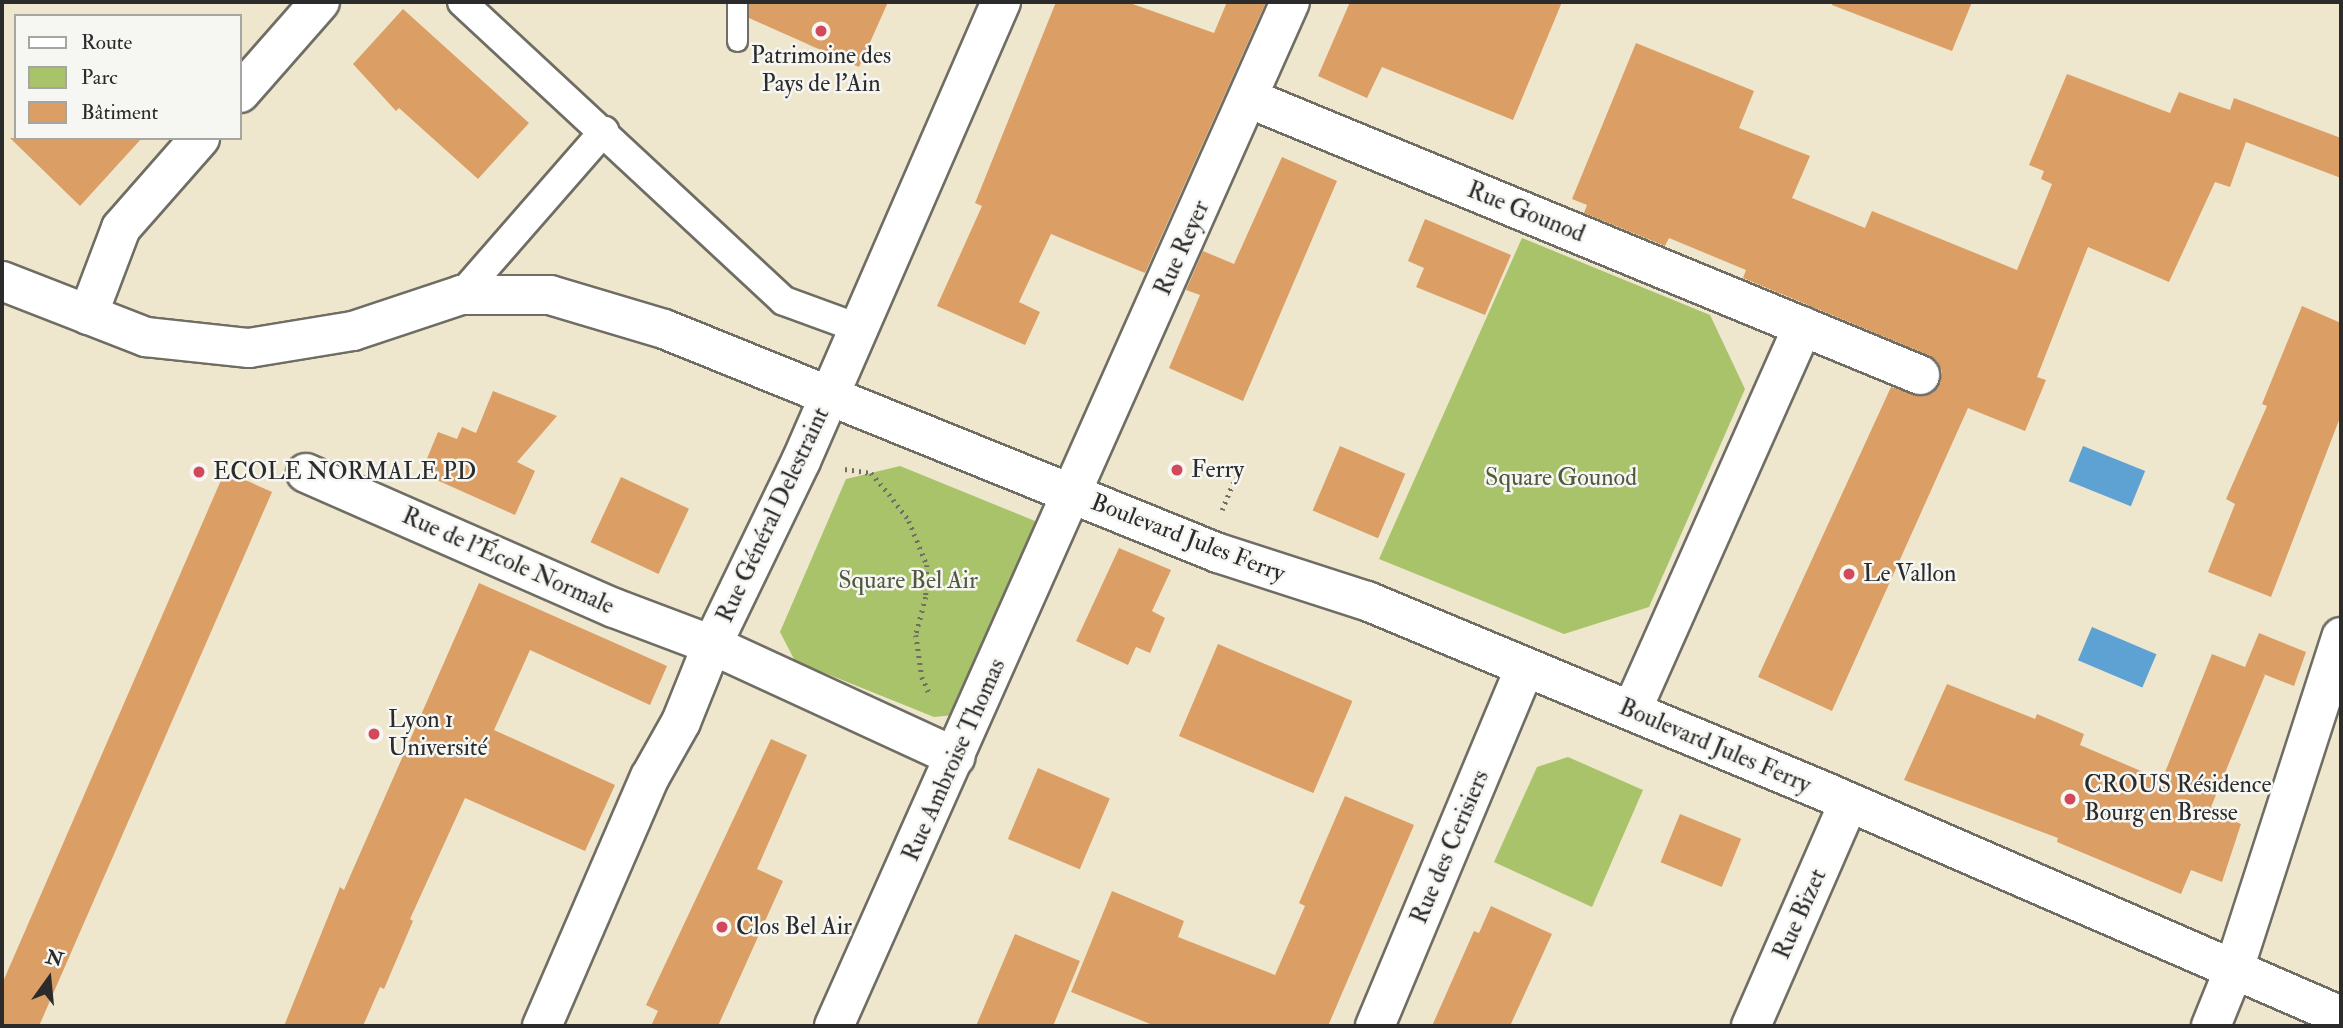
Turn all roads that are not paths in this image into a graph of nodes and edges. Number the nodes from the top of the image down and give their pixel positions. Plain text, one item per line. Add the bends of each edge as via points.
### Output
1 (320, 2) edge
2 (462, 2) edge
3 (737, 2) edge
4 (1001, 2) edge
5 (1290, 2) edge
6 (737, 41) dead end
7 (242, 91) edge
8 (1248, 98) junction
9 (604, 131) junction
10 (198, 140) edge
11 (2, 281) edge
12 (461, 295) junction
13 (88, 315) junction
14 (1803, 326) junction
15 (858, 328) junction
16 (1920, 375) dead end
17 (830, 394) junction
18 (306, 472) dead end
19 (1073, 495) junction
20 (2341, 637) edge
21 (712, 645) junction
22 (1525, 668) junction
23 (1632, 710) junction
24 (955, 757) junction
25 (1849, 802) junction
26 (2234, 969) junction
27 (2341, 1016) edge
28 (542, 1026) edge
29 (834, 1026) edge
30 (1375, 1026) edge
31 (1751, 1026) edge
32 (2211, 1026) edge

1 - 7 street
2 - 9 street
3 - 6 lane
4 - 15 street, Rue Général Delestraint
5 - 8 street, Rue Reyer
8 - 14 street, Rue Gounod
8 - 19 street, Rue Reyer
9 - 12 street
9 - 15 street via 784,302
10 - 13 street via 121,228
11 - 13 street, Boulevard Jules Ferry
12 - 13 street, Boulevard Jules Ferry via 353,331 248,348 146,337
12 - 17 street, Boulevard Jules Ferry via 550,295 664,329
14 - 16 street, Rue Gounod
14 - 23 street
15 - 17 street, Rue Général Delestraint
17 - 19 street, Boulevard Jules Ferry
17 - 21 street, Rue Général Delestraint
18 - 21 street, Rue de l'École Normale via 614,608
19 - 22 street, Boulevard Jules Ferry via 1218,553 1367,601
19 - 24 street, Rue Ambroise Thomas
20 - 26 street
21 - 24 street
21 - 28 street, Rue Général Delestraint
22 - 23 street, Boulevard Jules Ferry
22 - 30 street, Rue des Cerisiers
23 - 25 street, Boulevard Jules Ferry
24 - 29 street, Rue Ambroise Thomas
25 - 26 street, Boulevard Jules Ferry
25 - 31 street, Rue Bizet
26 - 27 street, Boulevard Jules Ferry
26 - 32 street

